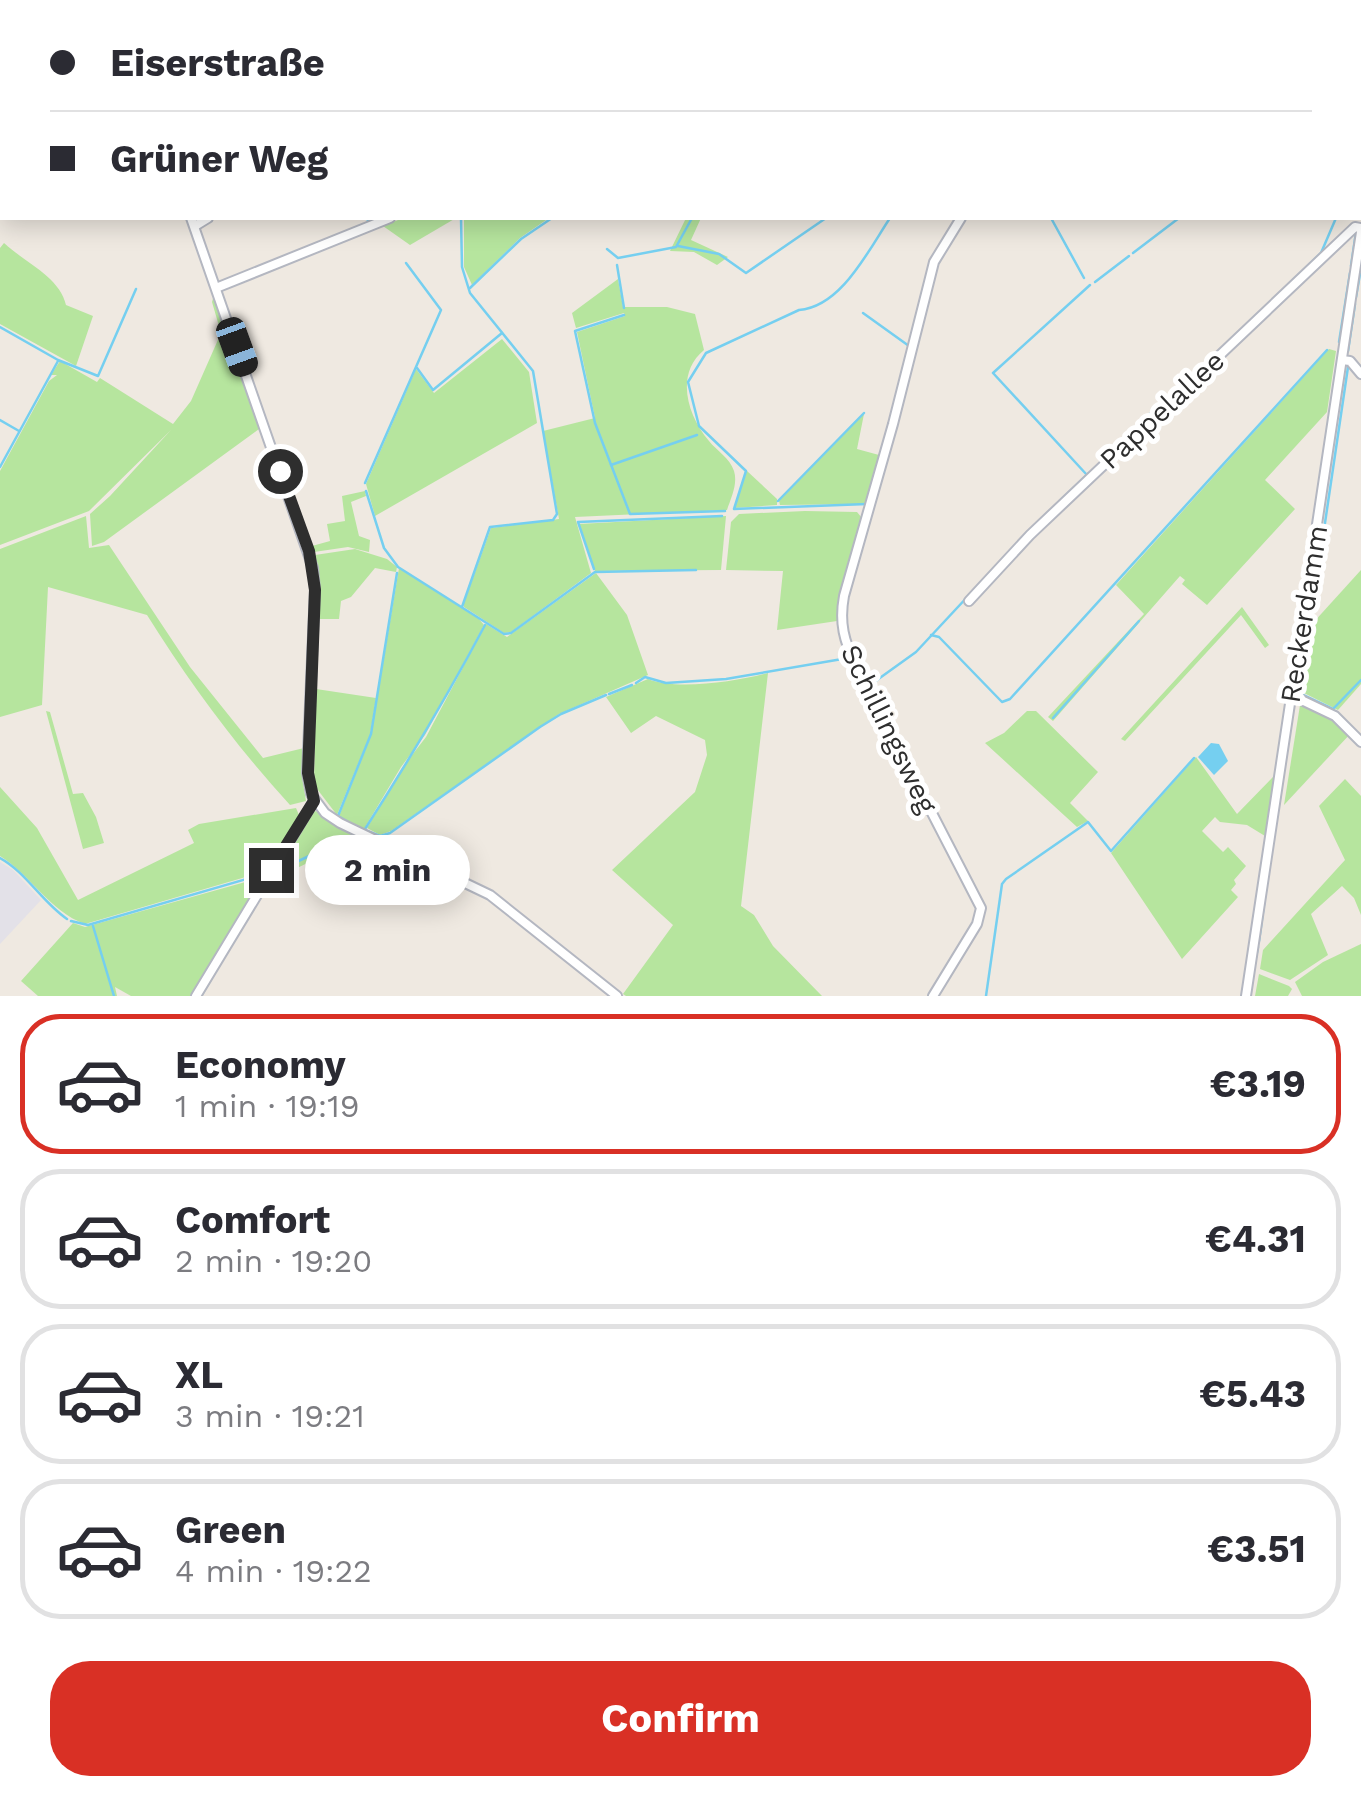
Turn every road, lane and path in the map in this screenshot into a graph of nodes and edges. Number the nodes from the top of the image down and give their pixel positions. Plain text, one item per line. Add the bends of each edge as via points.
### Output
1 (385, 220) edge
2 (960, 220) edge
3 (193, 222) edge
4 (1361, 230) edge
5 (216, 288) junction
6 (1342, 360) junction
7 (1361, 374) edge
8 (970, 601) dead end
9 (1291, 695) junction
10 (1361, 742) edge
11 (314, 801) junction
12 (196, 996) edge
13 (617, 996) edge
14 (933, 996) edge
15 (1246, 996) edge

1 - 5 street
2 - 14 street, Schillingsweg via 934,262 840,621 856,666 981,908
3 - 5 street
4 - 6 street, Reckerdamm
4 - 8 street, Pappelallee via 1355,227 1036,529
5 - 11 street via 313,568 308,773
6 - 7 street
6 - 9 street, Reckerdamm
9 - 10 street via 1335,716
9 - 15 street, Reckerdamm
11 - 12 street
11 - 13 street via 340,823 490,895

